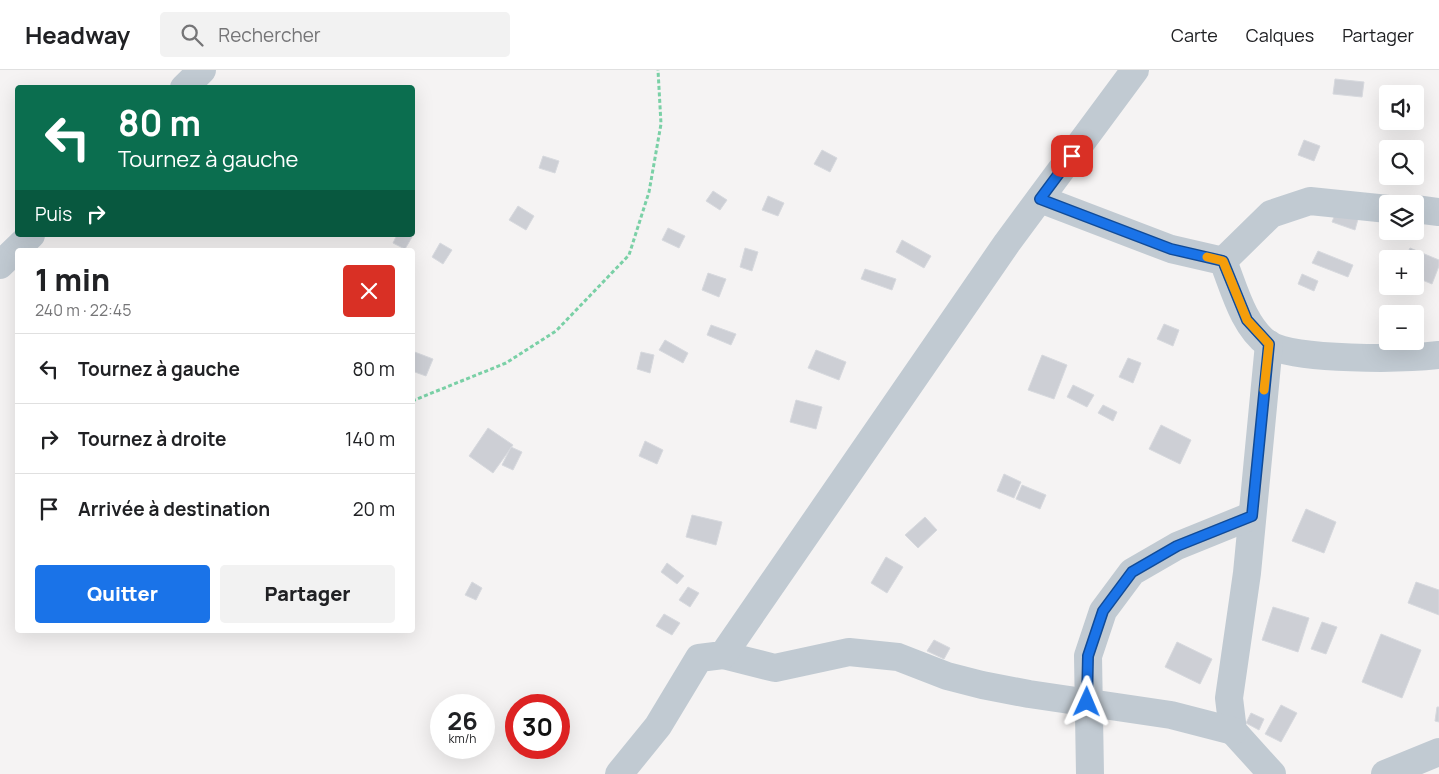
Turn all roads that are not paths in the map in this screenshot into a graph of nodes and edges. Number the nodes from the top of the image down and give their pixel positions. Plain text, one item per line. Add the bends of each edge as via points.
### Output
1 (202, 70) edge
2 (1135, 70) edge
3 (187, 85) edge
4 (1040, 199) junction
5 (1379, 208) edge
6 (1424, 210) edge
7 (1439, 212) edge
8 (29, 237) edge
9 (18, 248) edge
10 (15, 250) edge
11 (1223, 261) junction
12 (0, 265) edge
13 (1269, 344) junction
14 (1439, 355) edge
15 (1252, 516) junction
16 (723, 655) junction
17 (1087, 702) junction
18 (1233, 731) junction
19 (1439, 752) edge
20 (619, 774) edge
21 (1090, 774) edge
22 (1272, 774) edge
23 (1385, 774) edge

1 - 3 street
2 - 4 street
4 - 11 street via 1171,249
4 - 16 street
5 - 11 street via 1310,201 1272,214
6 - 7 street
8 - 9 street
10 - 12 street
11 - 13 street via 1247,320
13 - 14 street via 1301,354 1414,358
13 - 15 street
15 - 17 street via 1177,546 1132,572 1103,611 1088,656
15 - 18 street via 1229,698
16 - 17 street via 775,668 849,652 898,657 947,676 982,685
16 - 20 street via 699,658 658,726
17 - 18 street via 1171,715
17 - 21 street
18 - 22 street
19 - 23 street

